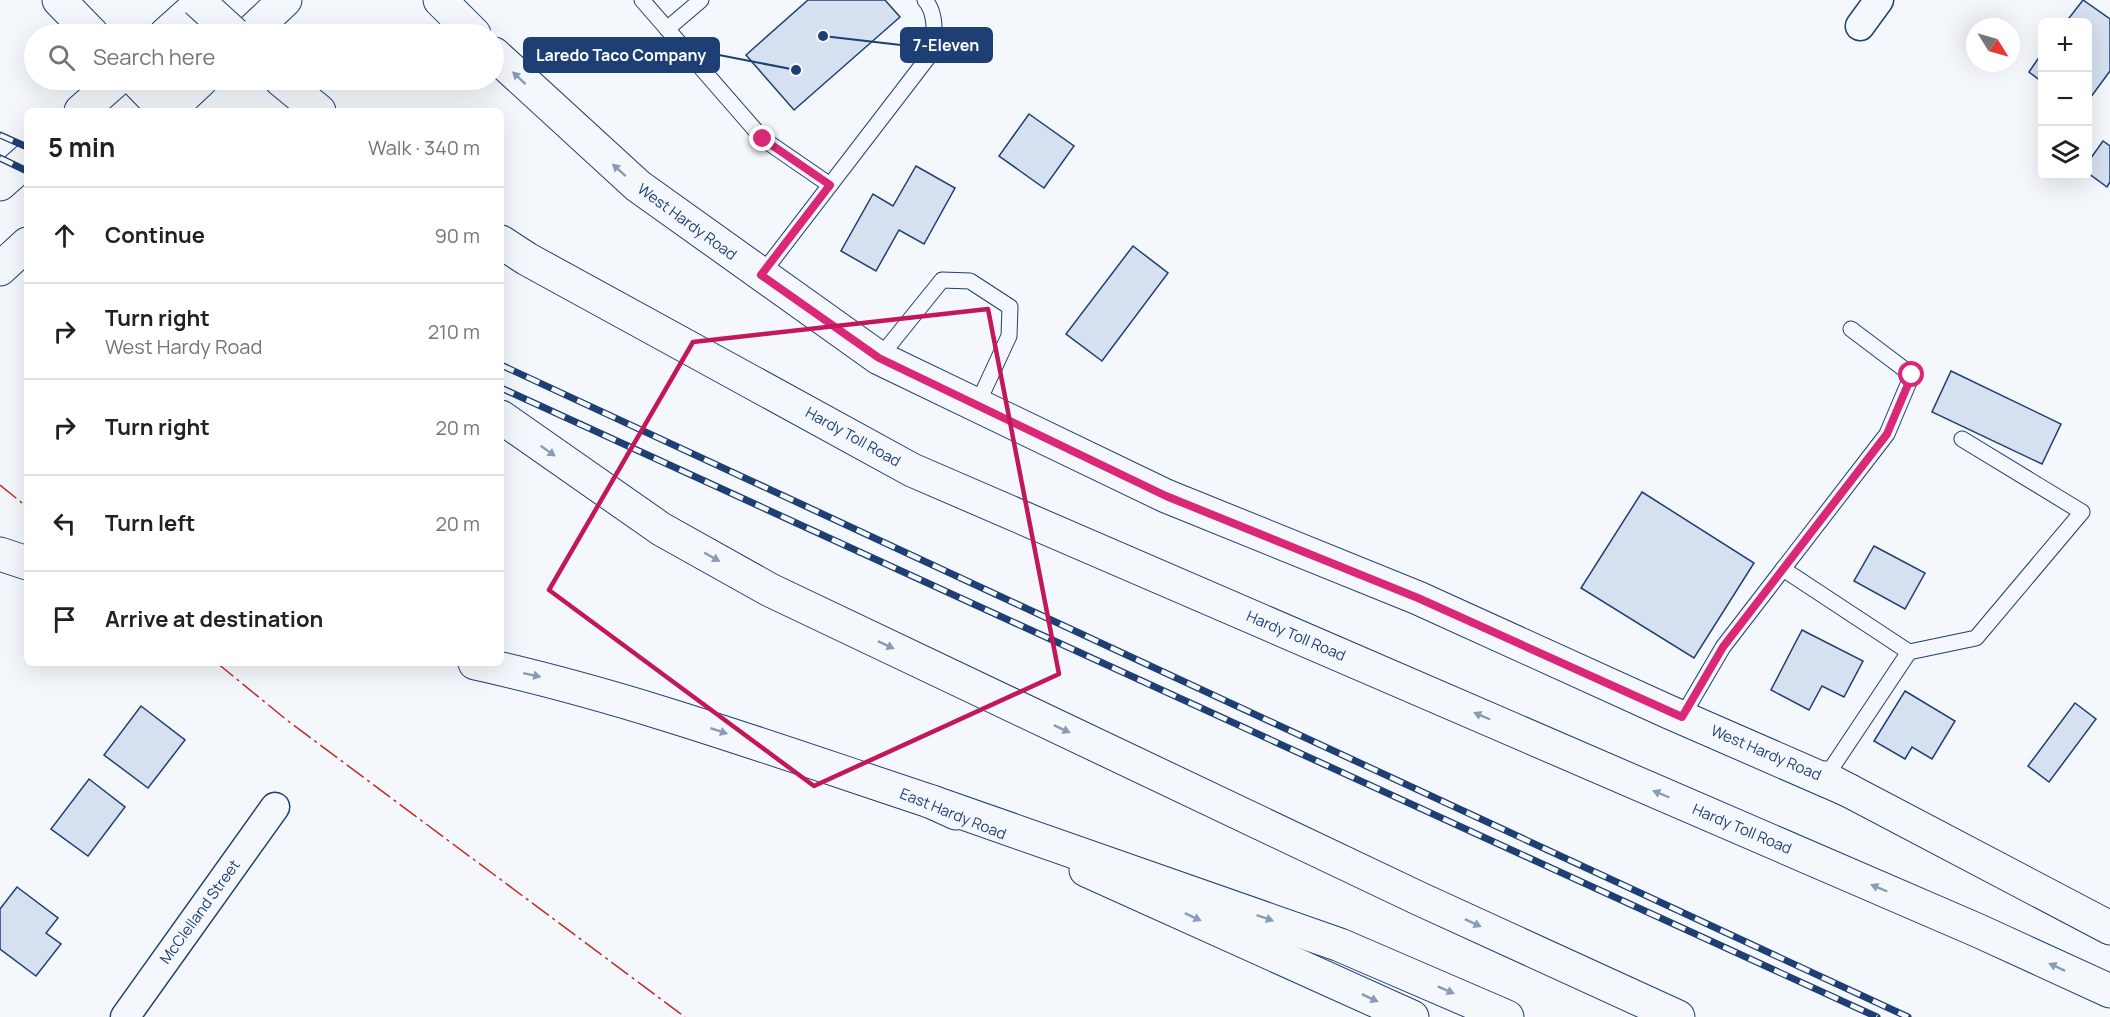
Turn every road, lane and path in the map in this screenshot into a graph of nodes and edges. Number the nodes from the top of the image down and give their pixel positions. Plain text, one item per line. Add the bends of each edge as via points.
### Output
1 (59, 0) edge
2 (197, 0) edge
3 (204, 0) edge
4 (285, 0) edge
5 (440, 0) edge
6 (642, 0) edge
7 (701, 0) edge
8 (925, 0) edge
9 (1879, 0) edge
10 (82, 24) edge
11 (177, 24) edge
12 (223, 24) edge
13 (260, 24) edge
14 (464, 24) edge
15 (1860, 26) dead end
16 (667, 29) junction
17 (504, 63) edge
18 (105, 90) edge
19 (146, 90) edge
20 (190, 90) edge
21 (293, 90) edge
22 (84, 108) edge
23 (164, 108) edge
24 (170, 108) edge
25 (315, 108) edge
26 (24, 163) edge
27 (0, 184) edge
28 (830, 185) junction
29 (504, 244) edge
30 (24, 247) edge
31 (0, 270) edge
32 (761, 275) junction
33 (1851, 329) dead end
34 (879, 358) junction
35 (977, 405) junction
36 (504, 419) edge
37 (1962, 439) dead end
38 (0, 554) edge
39 (24, 562) edge
40 (1783, 569) junction
41 (1909, 652) junction
42 (489, 666) edge
43 (1682, 717) junction
44 (1825, 778) junction
45 (932, 802) junction
46 (275, 807) dead end
47 (2110, 921) edge
48 (2110, 927) edge
49 (2110, 991) edge
50 (125, 1017) edge
51 (1412, 1017) edge
52 (1507, 1017) edge
53 (1678, 1017) edge

1 - 10 main road
2 - 12 main road, bridge
3 - 11 main road
4 - 13 main road
5 - 14 main road
6 - 16 lane
7 - 16 lane
8 - 28 lane via 935,26 933,51
9 - 15 street
16 - 28 lane via 763,139
32 -> 17 main road, West Hardy Road via 638,186
18 - 22 main road
19 - 23 main road
20 - 24 main road
21 - 25 main road
26 - 27 main road
28 - 32 lane
49 -> 29 main road, Hardy Toll Road via 912,470
30 - 31 main road
32 - 34 main road, West Hardy Road
33 - 40 lane via 1912,375 1887,434
34 - 35 main road, West Hardy Road
34 - 35 lane via 942,280 970,281 1010,307 1009,336
35 - 43 main road, West Hardy Road via 1166,496 1418,598
36 -> 53 main road via 661,529 770,590 1420,899
37 - 41 lane via 2082,512 1976,638
38 - 39 main road
40 - 41 lane
40 - 43 lane via 1723,647
41 - 44 lane
42 -> 45 main road, East Hardy Road via 664,713
43 - 44 main road, West Hardy Road
44 - 47 main road, West Hardy Road
44 - 48 main road
45 -> 51 main road, East Hardy Road
45 -> 52 main road via 1340,945
46 - 50 street, McClelland Street

